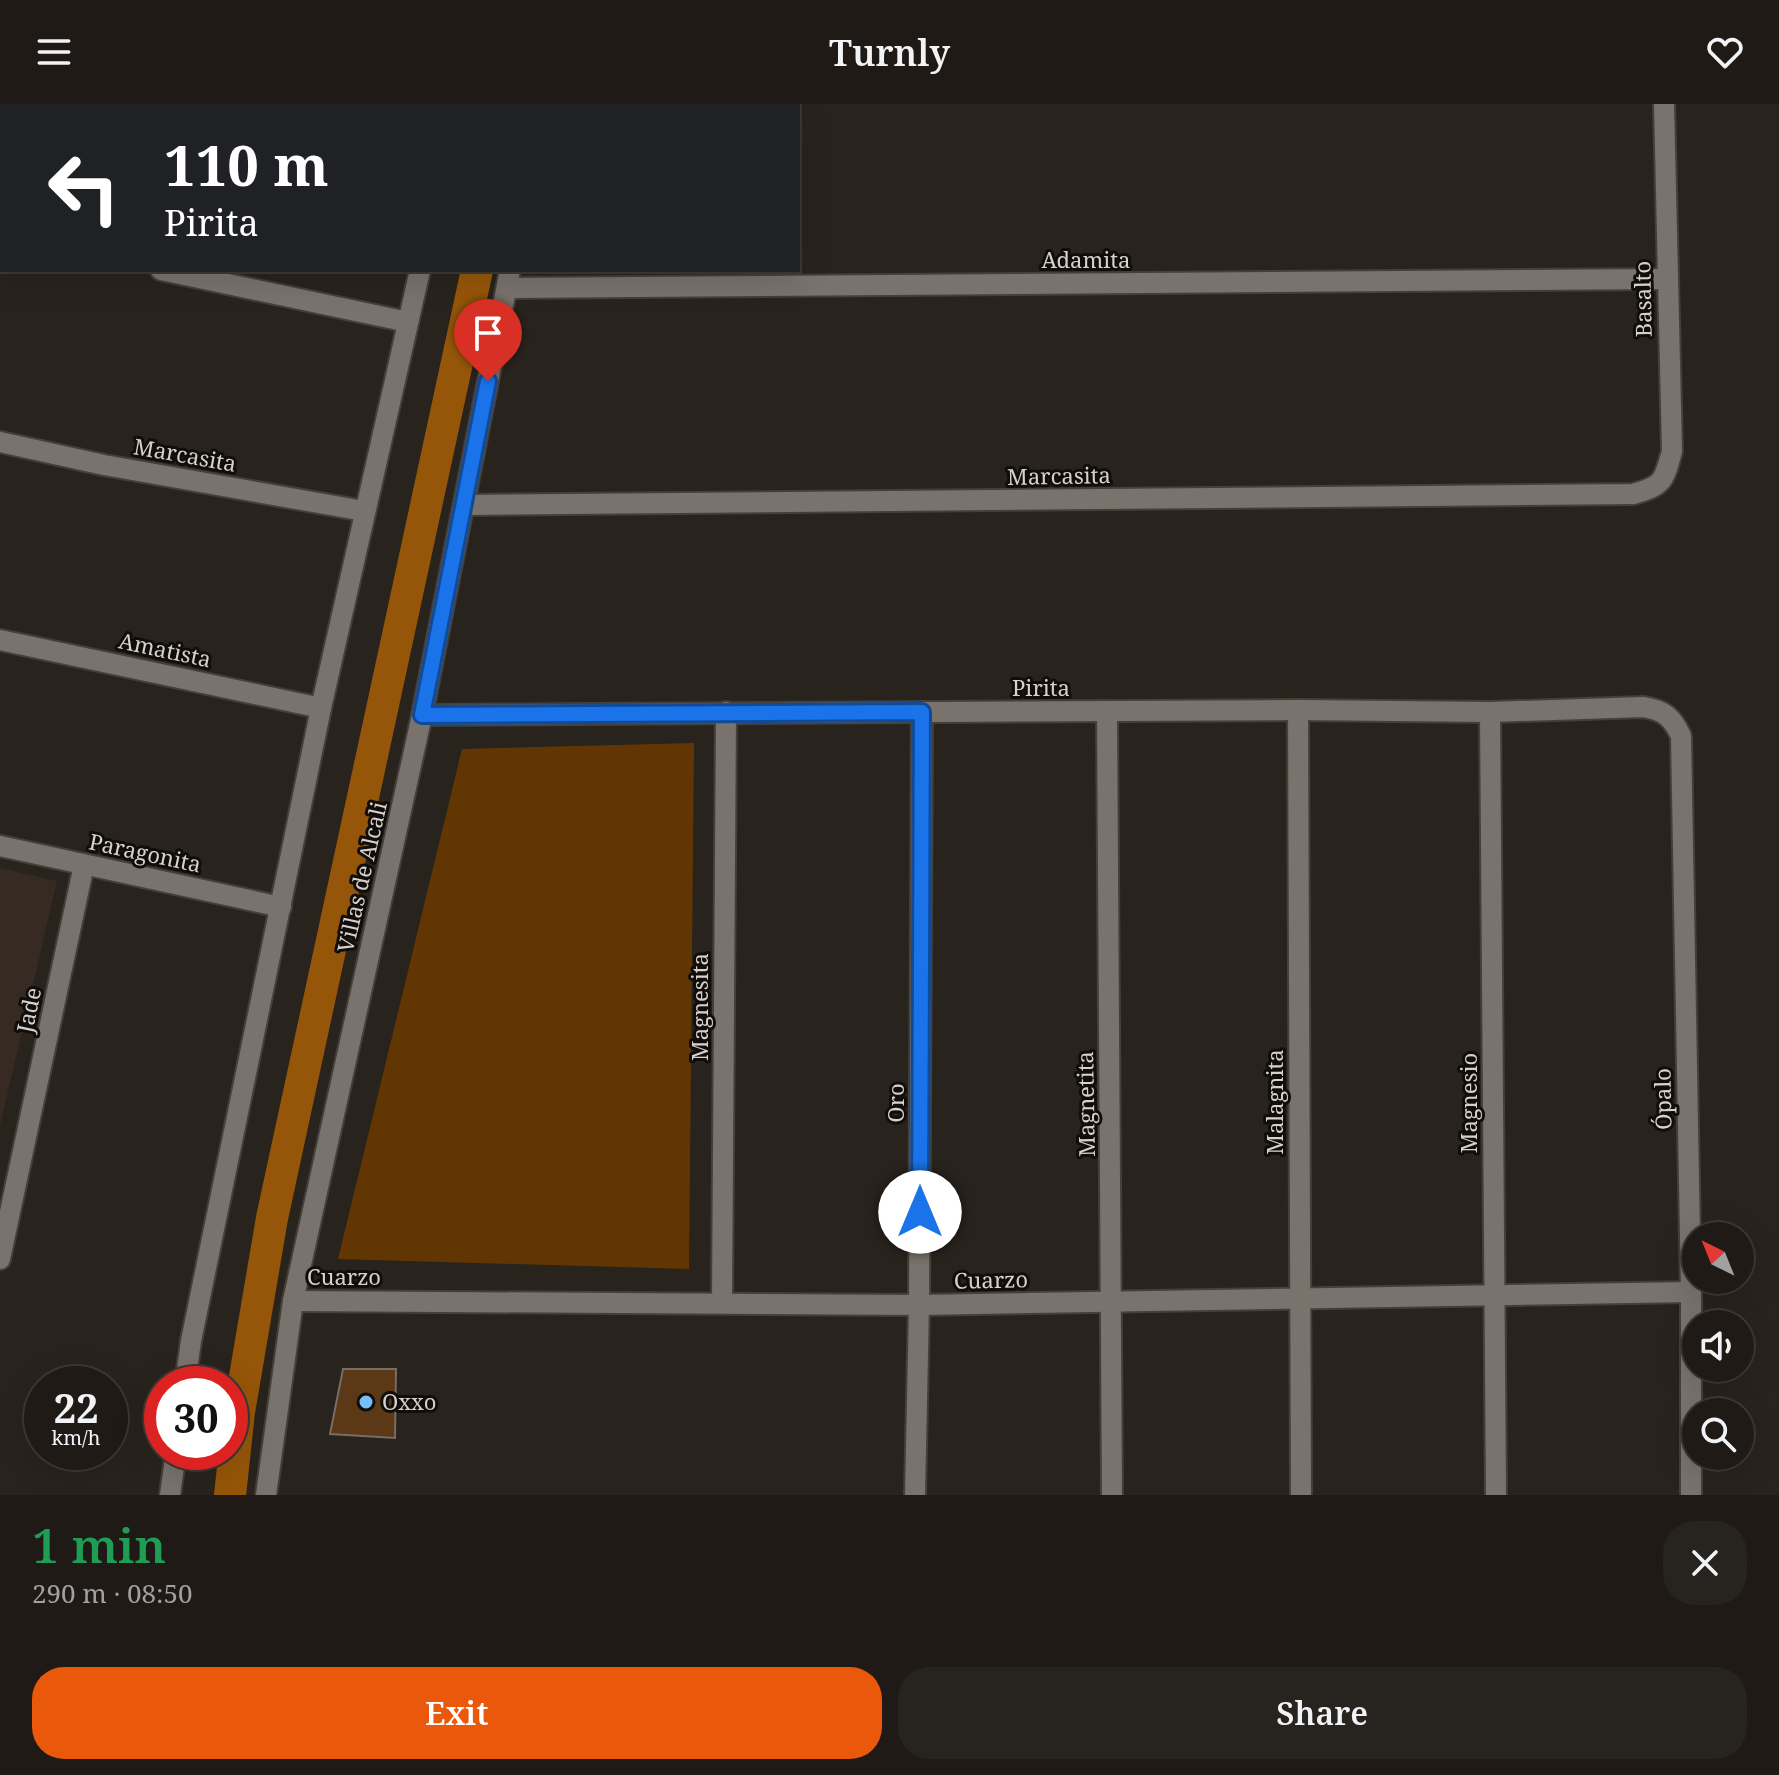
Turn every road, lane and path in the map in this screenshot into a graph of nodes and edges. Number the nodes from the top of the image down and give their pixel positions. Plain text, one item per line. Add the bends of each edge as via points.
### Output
1 (1664, 104) edge
2 (170, 272) edge
3 (420, 272) edge
4 (508, 279) edge
5 (1666, 279) junction
6 (408, 322) junction
7 (0, 442) edge
8 (1654, 488) joint
9 (464, 505) junction
10 (364, 511) junction
11 (0, 640) edge
12 (321, 708) junction
13 (1660, 709) joint
14 (1298, 710) junction
15 (726, 712) junction
16 (922, 712) junction
17 (1107, 712) junction
18 (1490, 712) junction
19 (422, 715) junction
20 (0, 846) edge
21 (84, 865) junction
22 (281, 907) junction
23 (1690, 1222) edge
24 (0, 1259) edge
25 (1682, 1292) edge
26 (1494, 1294) junction
27 (1691, 1294) edge
28 (1300, 1300) junction
29 (293, 1301) junction
30 (722, 1302) junction
31 (1112, 1303) junction
32 (919, 1305) junction
33 (188, 1366) edge
34 (173, 1470) edge
35 (170, 1495) edge
36 (266, 1495) edge
37 (915, 1495) edge
38 (1112, 1495) edge
39 (1301, 1495) edge
40 (1496, 1495) edge
41 (1691, 1495) edge

1 - 5 street, Basalto
2 - 6 street
3 - 6 street
4 - 5 street, Adamita
4 - 9 street, Villas de Alcali
5 - 8 street, Basalto via 1672,451 1666,474
6 - 10 street
7 - 10 street, Marcasita
8 - 9 street, Marcasita via 1633,494
9 - 19 street, Villas de Alcali
10 - 12 street
11 - 12 street, Amatista
12 - 22 street
13 - 18 street, Pirita
13 - 23 street, Ópalo via 1681,736
14 - 17 street, Pirita
14 - 18 street, Pirita
14 - 28 street, Malagnita
15 - 16 street, Pirita
15 - 19 street, Pirita
15 - 30 street, Magnesita
16 - 17 street, Pirita
16 - 32 street, Oro
17 - 31 street, Magnetita
18 - 26 street, Magnesio
19 - 29 street, Villas de Alcali
20 - 21 street, Paragonita
21 - 22 street, Paragonita
21 - 24 street, Jade
22 - 33 street
25 - 26 street, Cuarzo
26 - 28 street, Cuarzo
26 - 40 street, Magnesio
27 - 41 street, Ópalo
28 - 31 street, Cuarzo
28 - 39 street, Malagnita
29 - 30 street, Cuarzo
29 - 36 street, Villas de Alcali
30 - 32 street, Cuarzo
31 - 32 street, Cuarzo
31 - 38 street, Magnetita
32 - 37 street, Oro
34 - 35 street

